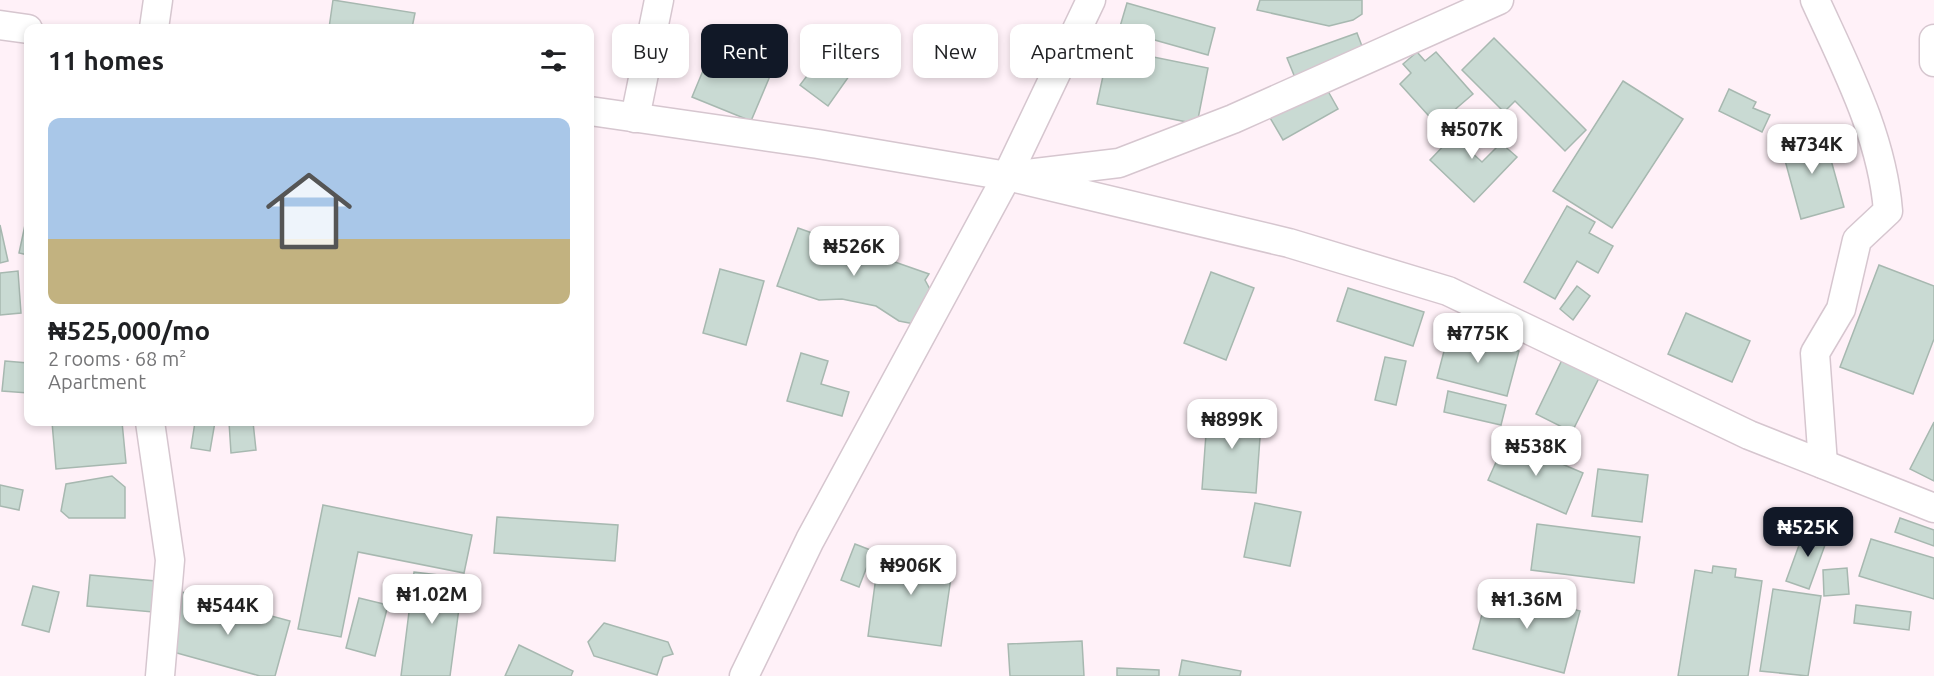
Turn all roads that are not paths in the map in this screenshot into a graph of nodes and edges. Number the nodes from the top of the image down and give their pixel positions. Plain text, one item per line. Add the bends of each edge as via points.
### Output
1 (158, 0) edge
2 (658, 0) edge
3 (1092, 0) edge
4 (1499, 0) edge
5 (1815, 0) edge
6 (155, 24) edge
7 (0, 25) edge
8 (24, 28) edge
9 (1934, 39) edge
10 (1934, 62) edge
11 (594, 112) edge
12 (635, 118) junction
13 (1007, 176) junction
14 (151, 426) edge
15 (1823, 464) junction
16 (1934, 508) edge
17 (160, 676) edge
18 (744, 676) edge

1 - 6 street
2 - 12 street
3 - 13 street
4 - 13 street via 1233,119 1119,163
5 - 15 street via 1857,93 1885,174 1888,211 1857,240 1841,309 1815,353
7 - 8 street
9 - 10 street
11 - 12 street
12 - 13 street
13 - 15 street via 1289,243 1449,291 1749,435
13 - 18 street via 810,540
14 - 17 street via 170,560
15 - 16 street

